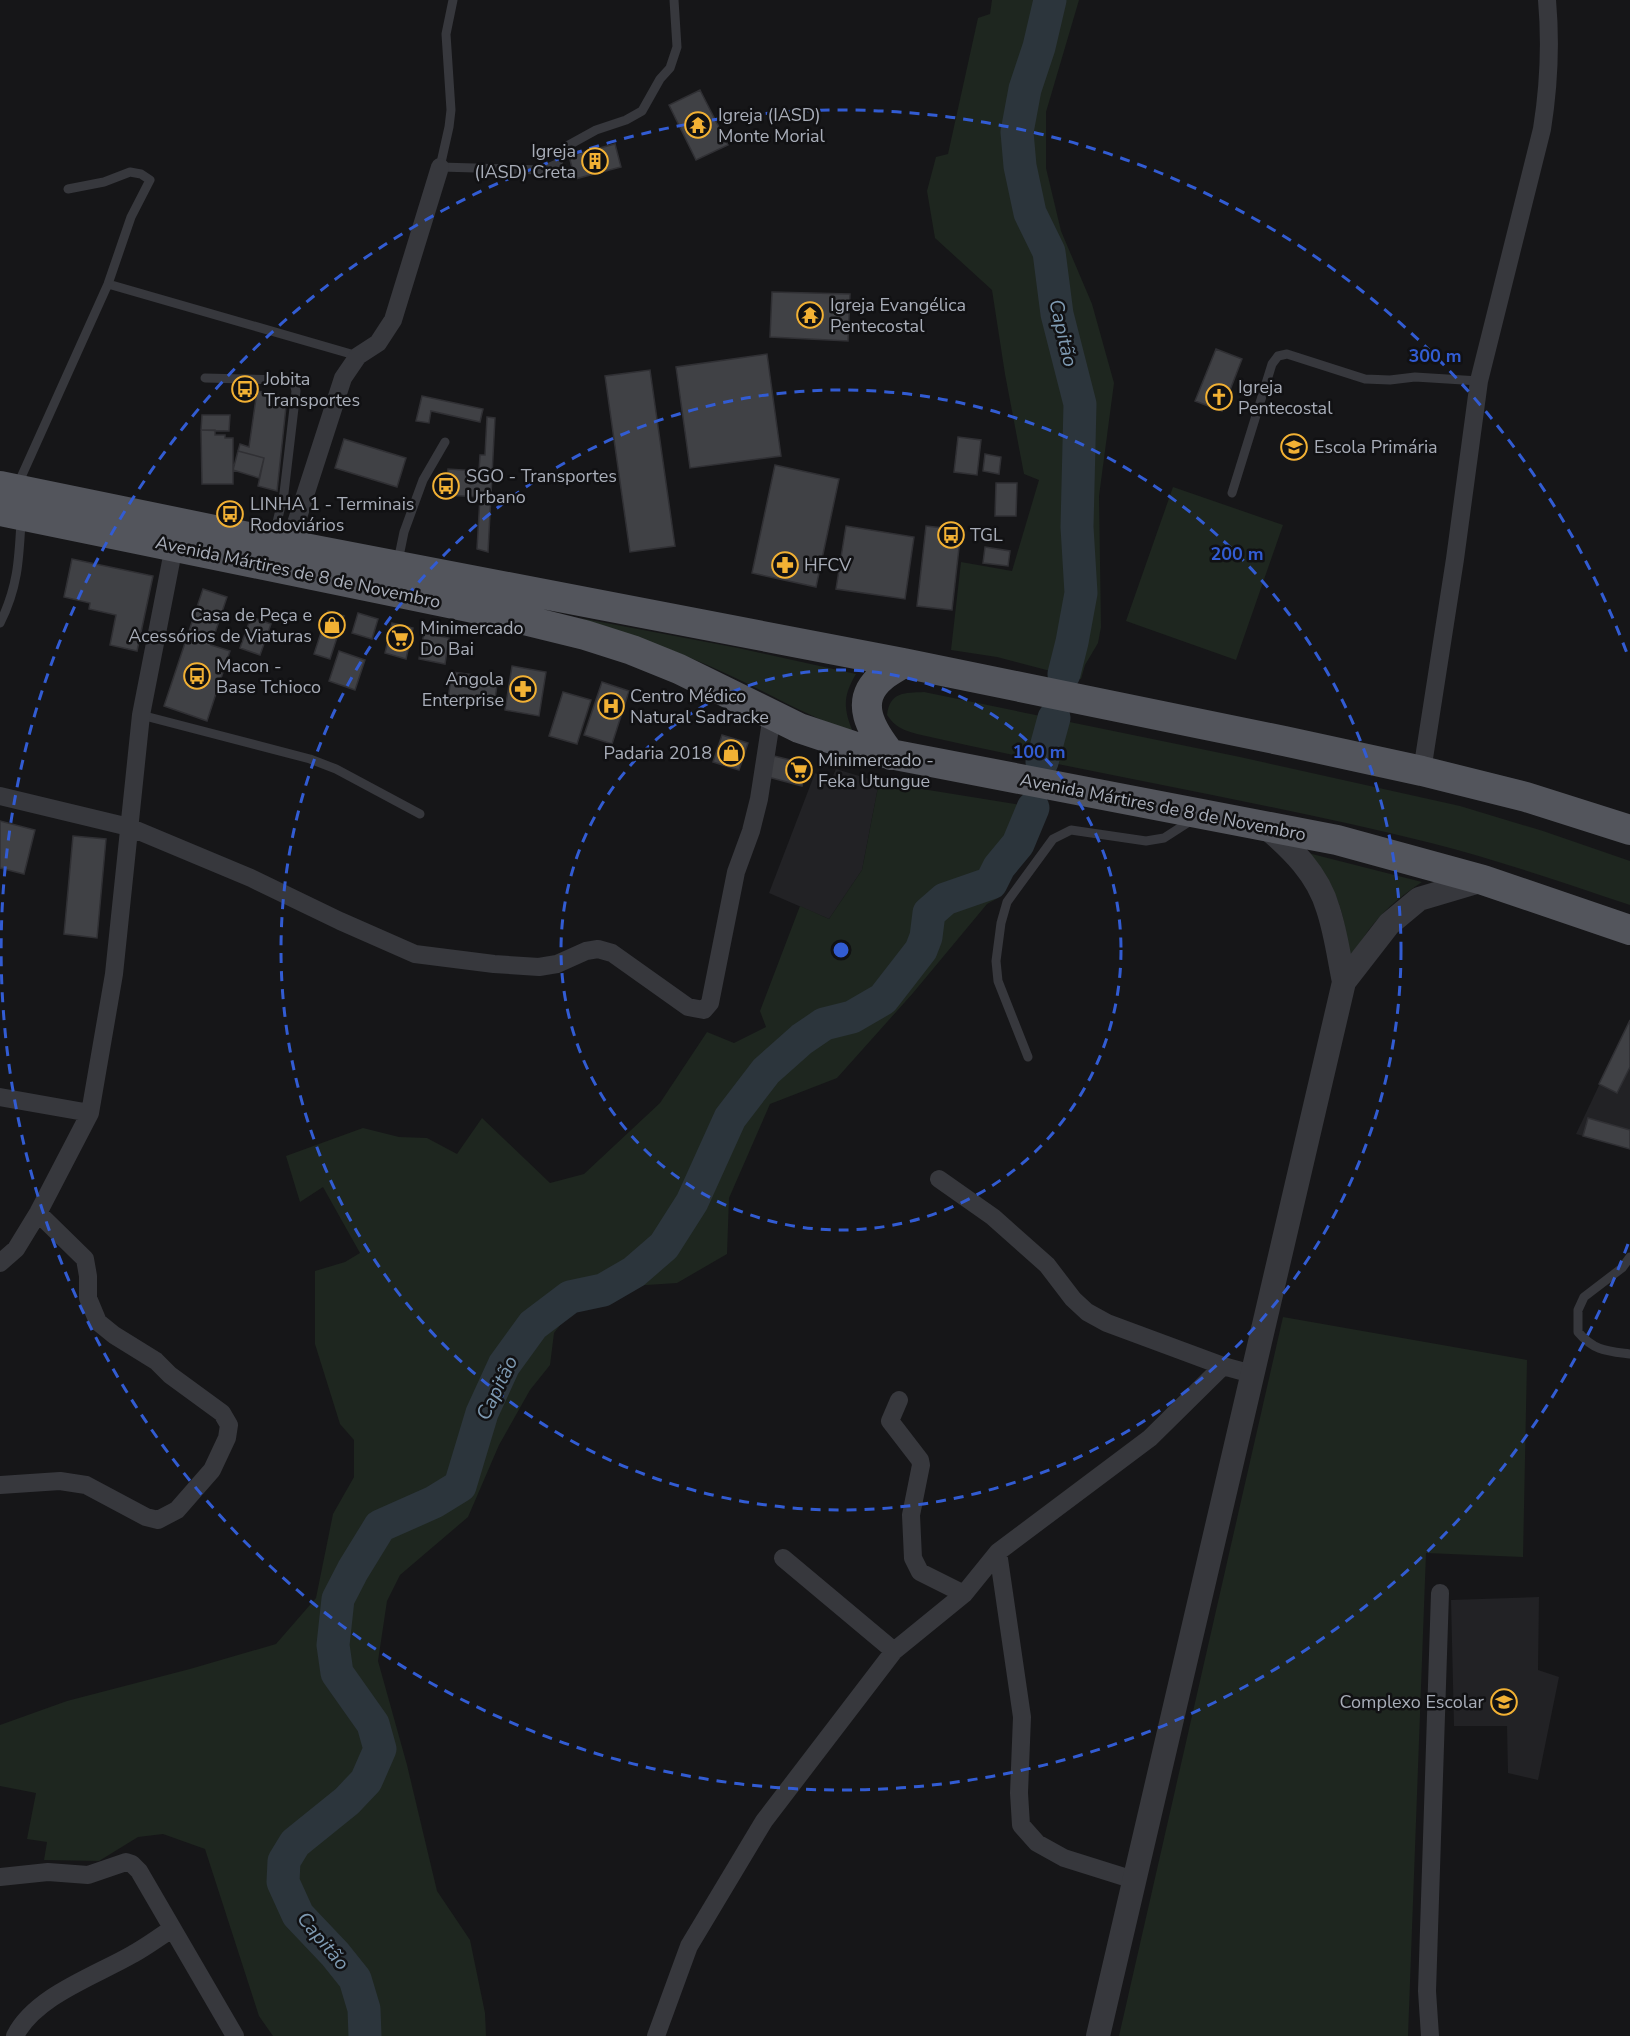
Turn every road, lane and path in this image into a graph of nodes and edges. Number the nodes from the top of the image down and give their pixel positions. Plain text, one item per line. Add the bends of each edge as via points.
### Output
1 (453, 0) edge
2 (674, 0) edge
3 (1547, 0) edge
4 (440, 167) junction
5 (68, 189) dead end
6 (108, 284) junction
7 (358, 356) junction
8 (205, 378) dead end
9 (1479, 381) junction
10 (445, 442) dead end
11 (1232, 493) dead end
12 (9, 501) edge
13 (281, 543) junction
14 (174, 546) junction
15 (396, 566) junction
16 (0, 623) edge
17 (903, 663) junction
18 (141, 715) junction
19 (772, 715) junction
20 (891, 755) junction
21 (1422, 771) junction
22 (0, 796) edge
23 (420, 814) dead end
24 (1202, 814) junction
25 (1264, 826) junction
26 (129, 827) junction
27 (1630, 830) edge
28 (1483, 880) junction
29 (1630, 930) edge
30 (1344, 982) junction
31 (1028, 1057) dead end
32 (0, 1097) edge
33 (90, 1113) junction
34 (939, 1179) dead end
35 (38, 1213) junction
36 (1630, 1257) edge
37 (0, 1263) edge
38 (1626, 1268) edge
39 (1630, 1354) edge
40 (1223, 1366) junction
41 (1252, 1374) junction
42 (899, 1400) dead end
43 (0, 1485) edge
44 (998, 1552) junction
45 (783, 1558) dead end
46 (1440, 1593) dead end
47 (964, 1594) junction
48 (894, 1651) junction
49 (0, 1877) edge
50 (1134, 1880) junction
51 (172, 1929) junction
52 (231, 2035) edge
53 (15, 2036) edge
54 (656, 2036) edge
55 (1098, 2036) edge
56 (1430, 2036) edge

1 - 4 lane via 446,34 451,110
2 - 4 lane via 677,47 670,68 642,111 567,146 557,164 543,170
3 - 9 street via 1549,87 1542,129
4 - 7 street via 393,320 378,343
5 - 6 lane via 129,172 150,180 131,217
6 - 7 lane
6 - 12 lane
7 - 13 street via 343,378
8 - 13 lane via 294,383
9 - 11 lane via 1365,379 1287,354 1278,356 1272,364
9 - 21 street
10 - 15 lane via 423,480
12 - 13 main road, Avenida Mártires de 8 de Novembro
12 - 14 main road, Avenida Mártires de 8 de Novembro
12 - 16 lane via 18,574
13 - 15 main road, Avenida Mártires de 8 de Novembro
14 - 18 street
14 - 19 main road, Avenida Mártires de 8 de Novembro via 585,635 679,669
15 - 17 main road, Avenida Mártires de 8 de Novembro
17 - 20 main road via 871,688 867,704 870,724
17 - 21 main road, Avenida Mártires de 8 de Novembro
18 - 23 lane via 310,759
18 - 26 street
19 - 20 main road, Avenida Mártires de 8 de Novembro via 828,738
19 - 26 street via 752,831 736,872 710,1003 704,1010 688,1007 612,953 598,949 539,967 415,954
20 - 24 main road, Avenida Mártires de 8 de Novembro
21 - 27 main road, Avenida Mártires de 8 de Novembro via 1526,797
22 - 26 street
24 - 25 main road, Avenida Mártires de 8 de Novembro
24 - 31 lane via 1164,838 1146,841 1063,832 1053,838 1007,902 996,961 998,981
25 - 28 main road, Avenida Mártires de 8 de Novembro via 1337,840
25 - 30 street via 1291,848 1315,879 1328,908
26 - 33 street via 114,974
28 - 29 main road, Avenida Mártires de 8 de Novembro
28 - 30 street via 1419,899 1389,924
30 - 41 street
32 - 33 street
33 - 35 street
34 - 40 street via 993,1217 1047,1265 1087,1312
35 - 37 street via 16,1249
35 - 43 street via 85,1259 88,1298 98,1322 156,1361 170,1376 222,1413 230,1425 212,1470 177,1510 158,1520 86,1485 60,1481
36 - 38 lane
38 - 39 lane via 1584,1297 1578,1310 1578,1332 1588,1344 1608,1352
40 - 41 street
40 - 44 street via 1150,1438
41 - 50 street
42 - 47 street via 890,1421 921,1465 911,1515 913,1558 921,1572
44 - 47 street
44 - 50 street via 1022,1717 1021,1825 1037,1843 1064,1858
45 - 48 street
46 - 56 street via 1427,1991
47 - 48 street
48 - 54 street via 764,1821 689,1946
49 - 51 street via 48,1872 88,1875 126,1862 139,1871
50 - 55 street
51 - 52 street
51 - 53 street via 37,2010 22,2023

